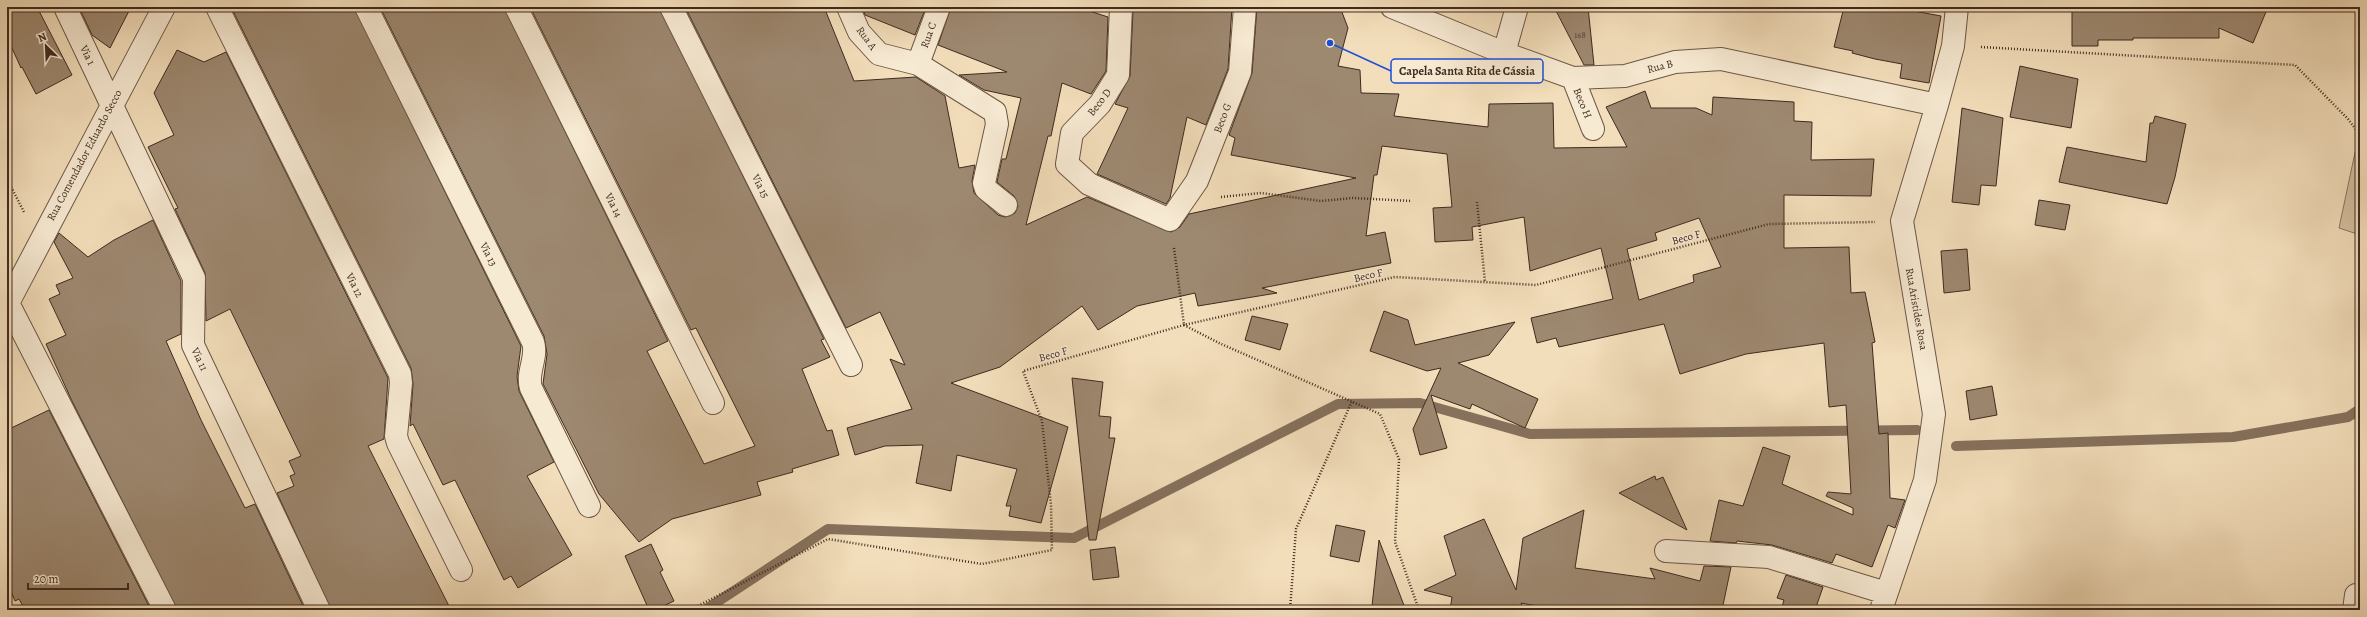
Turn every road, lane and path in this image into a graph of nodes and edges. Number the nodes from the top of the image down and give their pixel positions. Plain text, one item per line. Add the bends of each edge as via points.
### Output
1 (65, 7) edge
2 (164, 7) edge
3 (217, 7) edge
4 (366, 7) edge
5 (516, 7) edge
6 (671, 7) edge
7 (848, 7) edge
8 (939, 7) edge
9 (1121, 7) edge
10 (1245, 7) edge
11 (1392, 7) edge
12 (1517, 7) edge
13 (1957, 7) edge
14 (1953, 46) junction
15 (1504, 53) junction
16 (918, 64) junction
17 (1573, 78) junction
18 (112, 103) junction
19 (1937, 104) junction
20 (1593, 129) dead end
21 (2360, 135) edge
22 (1197, 181) junction
23 (1412, 201) dead end
24 (1477, 202) dead end
25 (1006, 205) dead end
26 (1170, 220) junction
27 (1902, 221) junction
28 (1485, 282) junction
29 (7, 304) edge
30 (1184, 325) junction
31 (851, 365) dead end
32 (1352, 401) junction
33 (713, 403) dead end
34 (589, 506) dead end
35 (1666, 551) dead end
36 (461, 570) dead end
37 (1883, 602) edge
38 (165, 610) edge
39 (319, 610) edge
40 (690, 610) edge
41 (1290, 610) edge
42 (1419, 610) edge

1 - 18 street, Via 1
2 - 18 street, Rua Comendador Eduardo Secco
3 - 36 street, Via 12 via 400,374 397,440
4 - 34 street, Via 13 via 533,342 535,352 531,388
5 - 33 street, Via 14
6 - 31 street, Via 15
7 - 16 street, Rua A via 859,32 879,54
8 - 16 street, Rua C
9 - 26 street, Beco D via 1118,76 1100,104 1072,133 1068,164 1089,184
10 - 22 street, Beco G via 1240,72
11 - 15 street, Rua B
12 - 15 street
13 - 14 street, Rua Aristides Rosa
14 - 19 street, Rua Aristides Rosa
14 - 21 path via 2295,64
15 - 17 street, Rua B
16 - 25 street, Rua A via 995,112 997,124 984,183 986,189
17 - 19 street, Rua B via 1625,76 1675,62 1721,59
17 - 20 street, Beco H
18 - 29 street, Rua Comendador Eduardo Secco
18 - 39 street, Via 11 via 194,278 193,345
19 - 27 street, Rua Aristides Rosa
22 - 23 path via 1214,198 1261,193 1321,201 1353,198
22 - 26 street, Beco G
24 - 28 path
26 - 30 path
27 - 28 path, Beco F via 1769,224 1536,285
27 - 37 street, Rua Aristides Rosa via 1934,414 1925,480
28 - 30 path, Beco F via 1395,278
29 - 38 street
30 - 32 path
30 - 40 path, Beco F via 1023,371 1042,421 1052,550 982,564 828,539
32 - 41 path via 1296,529
32 - 42 path via 1380,414 1399,458 1395,542
35 - 37 street via 1769,557

